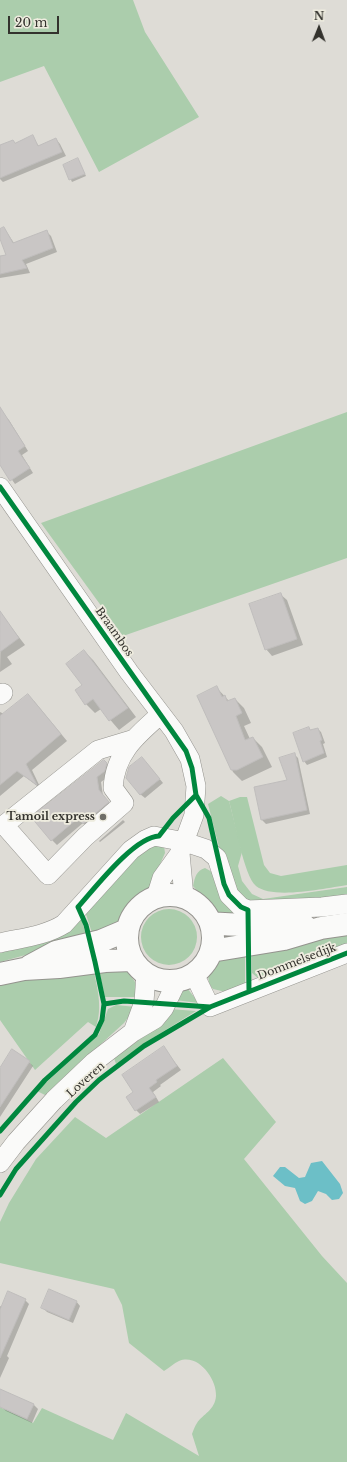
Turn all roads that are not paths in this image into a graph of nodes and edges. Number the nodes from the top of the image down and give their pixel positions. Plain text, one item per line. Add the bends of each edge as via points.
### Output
1 (0, 487) edge
2 (161, 714) junction
3 (131, 740) junction
4 (2, 824) edge
5 (183, 848) junction
6 (156, 897) junction
7 (184, 897) junction
8 (347, 904) edge
9 (211, 922) junction
10 (347, 924) edge
11 (321, 928) junction
12 (127, 930) junction
13 (0, 943) edge
14 (211, 951) junction
15 (347, 953) edge
16 (139, 967) junction
17 (24, 969) junction
18 (0, 974) edge
19 (186, 977) junction
20 (133, 1032) junction
21 (0, 1164) edge

1 - 2 street, Braambos
2 - 3 street
2 - 5 street, Braambos via 186,751 194,777 196,806
3 - 4 street via 98,750
3 - 4 street via 114,773 112,788 124,803 85,837 48,875
5 - 6 street, Braambos via 162,878
5 - 7 street, Braambos
5 - 8 street via 206,849 217,858 229,895 248,910
5 - 13 street via 159,836 148,838 131,850 64,924 42,934
6 - 7 main road via 168,894
6 - 12 main road via 144,902 136,910
7 - 9 main road via 196,903
9 - 11 main road, Dommelsedijk via 229,925 286,924
9 - 14 main road
10 - 11 main road, Dommelsedijk
11 - 14 main road, Dommelsedijk via 284,939
12 - 16 main road via 126,940
12 - 17 main road via 101,941 56,952
14 - 19 main road via 208,960
15 - 19 street, Dommelsedijk via 210,1007
16 - 17 main road via 105,961
16 - 19 main road via 166,981
16 - 20 street via 144,1002
17 - 18 main road
19 - 20 street, Loveren via 155,1018
20 - 21 street, Loveren via 94,1062 54,1100

